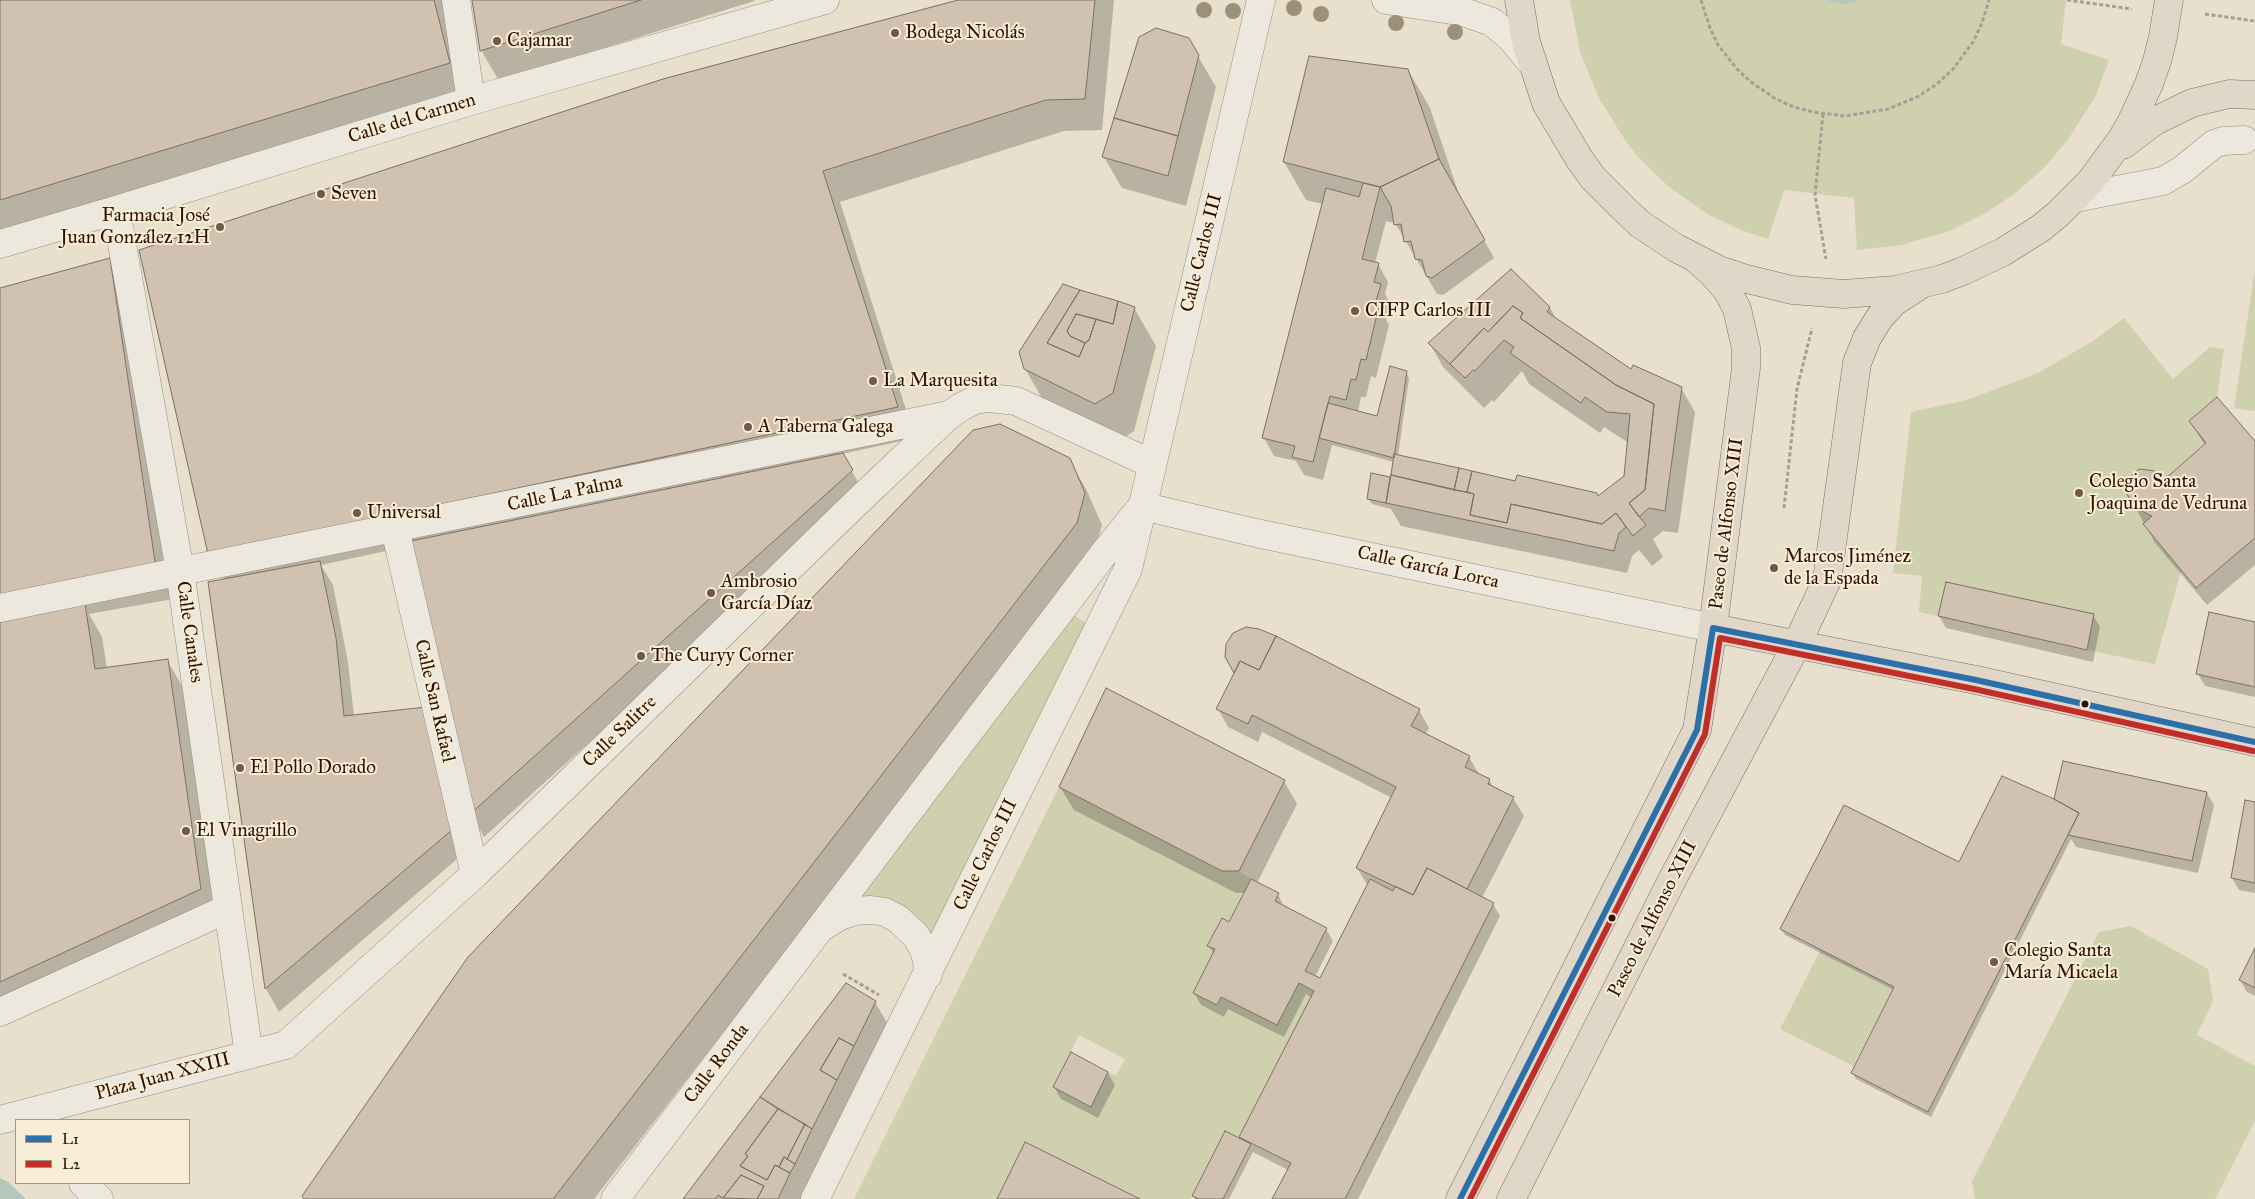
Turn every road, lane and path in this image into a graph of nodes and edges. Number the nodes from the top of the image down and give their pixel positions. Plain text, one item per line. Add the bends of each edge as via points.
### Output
1 (456, 0) edge
2 (825, 0) edge
3 (1261, 0) edge
4 (1386, 0) edge
5 (1519, 0) edge
6 (1701, 0) edge
7 (1989, 0) edge
8 (2068, 0) edge
9 (2169, 0) edge
10 (2132, 9) dead end
11 (2205, 14) dead end
12 (2255, 21) edge
13 (1531, 62) junction
14 (2255, 96) edge
15 (471, 100) junction
16 (1823, 114) junction
17 (2244, 140) dead end
18 (2100, 169) junction
19 (2075, 198) junction
20 (116, 210) junction
21 (0, 244) edge
22 (1696, 259) junction
23 (1827, 259) dead end
24 (1920, 285) junction
25 (1812, 328) dead end
26 (949, 415) junction
27 (1152, 464) junction
28 (1142, 506) junction
29 (1784, 508) dead end
30 (395, 529) junction
31 (180, 570) junction
32 (0, 608) edge
33 (1714, 628) junction
34 (1796, 646) junction
35 (2255, 742) edge
36 (475, 874) junction
37 (227, 909) junction
38 (820, 929) junction
39 (843, 974) dead end
40 (928, 975) junction
41 (886, 1000) dead end
42 (0, 1012) edge
43 (286, 1045) joint
44 (249, 1055) junction
45 (42, 1115) edge
46 (0, 1120) edge
47 (84, 1184) edge
48 (99, 1199) edge
49 (615, 1199) edge
50 (815, 1199) edge
51 (1460, 1199) edge
52 (1511, 1199) edge

1 - 15 street
2 - 15 street, Calle del Carmen
3 - 27 street, Calle Carlos III
4 - 13 street via 1464,12 1492,22
5 - 13 main road
6 - 16 path via 1718,45 1744,76 1776,99
7 - 16 path via 1970,47 1937,84 1919,96 1888,109 1856,115
8 - 10 path
9 - 18 main road via 2164,37 2149,84 2121,140
11 - 12 path
13 - 22 main road via 1556,123 1593,178 1640,224
14 - 18 main road via 2229,94 2211,97 2176,110 2139,132
15 - 20 street, Calle del Carmen
16 - 23 path via 1815,195
17 - 19 street via 2214,144 2163,181
18 - 19 main road
19 - 24 main road via 2041,228 2003,252 1963,271
20 - 21 street, Calle del Carmen
20 - 31 street, Calle Canales
22 - 24 main road via 1743,278 1801,291 1869,293
22 - 33 main road, Paseo de Alfonso XIII via 1727,290 1737,309 1746,348 1740,426
24 - 34 main road, Paseo de Alfonso XIII via 1894,302 1880,318 1857,363 1827,580
25 - 29 path via 1798,389
26 - 27 street via 975,400 1016,401
26 - 30 street, Calle La Palma
26 - 36 street, Calle Salitre via 840,517
27 - 28 street, Calle Carlos III
28 - 33 street, Calle García Lorca via 1256,533
28 - 38 street, Calle Carlos III
28 - 40 street, Calle Carlos III via 1128,570
30 - 31 street, Calle La Palma
30 - 36 street, Calle San Rafael
31 - 32 street, Calle La Palma
31 - 37 street, Calle Canales
33 - 34 main road
33 - 51 main road, Paseo de Alfonso XIII via 1697,730
34 - 35 main road via 1976,680
34 - 52 main road, Paseo de Alfonso XIII via 1671,882
36 - 43 street, Calle Salitre
37 - 42 street
37 - 44 street, Calle Canales
38 - 40 street via 855,911 885,912 898,918 916,936 927,960
38 - 49 street, Calle Ronda
39 - 41 path
40 - 50 street, Calle Carlos III
43 - 44 street, Plaza Juan XXIII
44 - 45 street, Plaza Juan XXIII
45 - 46 street, Plaza Juan XXIII
47 - 48 street

